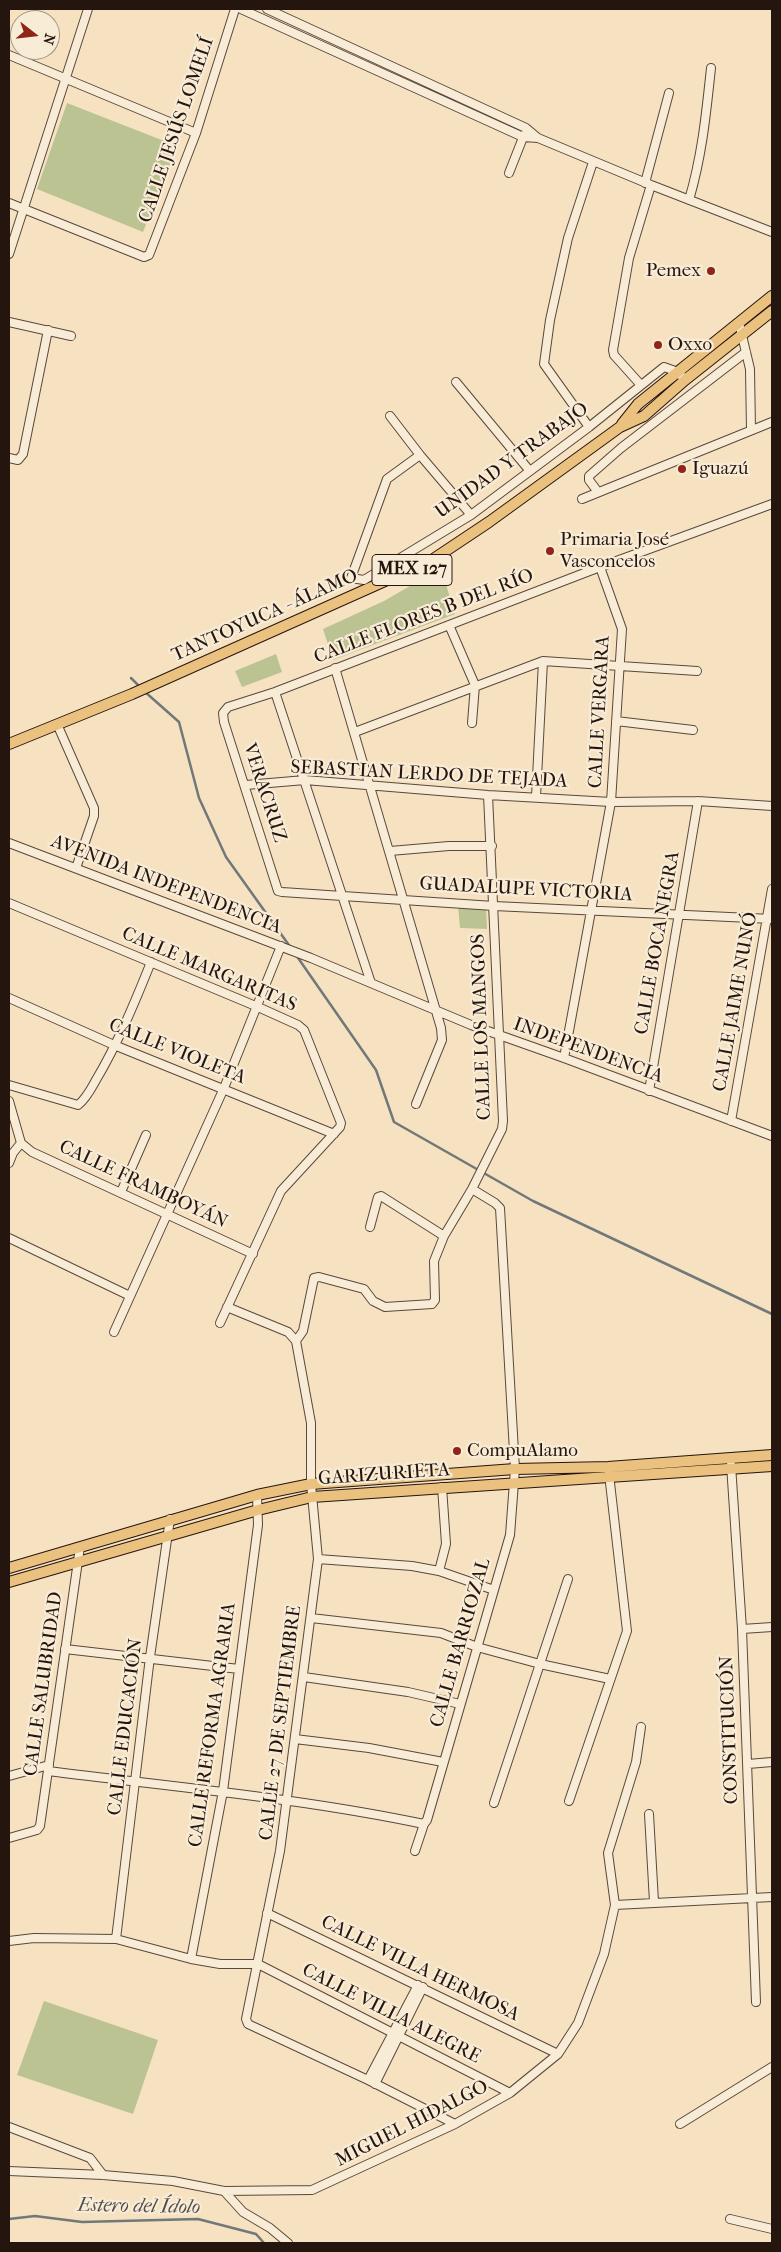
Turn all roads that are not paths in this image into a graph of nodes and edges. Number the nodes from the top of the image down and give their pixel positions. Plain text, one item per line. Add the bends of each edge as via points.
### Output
1 (88, 9) edge
2 (235, 9) edge
3 (241, 9) edge
4 (268, 9) edge
5 (9, 55) edge
6 (376, 59) junction
7 (372, 68) junction
8 (711, 68) dead end
9 (65, 77) junction
10 (668, 93) dead end
11 (526, 128) junction
12 (196, 132) junction
13 (523, 137) junction
14 (538, 138) junction
15 (593, 162) junction
16 (510, 172) dead end
17 (648, 184) junction
18 (689, 200) junction
19 (9, 203) edge
20 (23, 208) junction
21 (772, 232) edge
22 (9, 254) edge
23 (772, 296) edge
24 (772, 311) edge
25 (9, 322) edge
26 (739, 323) junction
27 (48, 330) junction
28 (742, 334) junction
29 (71, 336) dead end
30 (746, 352) junction
31 (681, 376) junction
32 (456, 382) dead end
33 (640, 384) junction
34 (390, 416) dead end
35 (772, 422) edge
36 (589, 427) junction
37 (751, 430) junction
38 (420, 455) junction
39 (9, 458) edge
40 (529, 470) junction
41 (598, 492) junction
42 (582, 499) dead end
43 (772, 504) edge
44 (471, 515) junction
45 (600, 568) junction
46 (448, 625) junction
47 (543, 661) junction
48 (620, 667) junction
49 (336, 668) junction
50 (697, 671) dead end
51 (475, 685) junction
52 (275, 692) junction
53 (228, 707) joint
54 (616, 721) junction
55 (57, 724) junction
56 (472, 724) dead end
57 (693, 730) dead end
58 (355, 732) junction
59 (9, 744) edge
60 (305, 780) junction
61 (246, 785) junction
62 (370, 786) junction
63 (488, 795) junction
64 (536, 797) junction
65 (698, 801) junction
66 (611, 802) junction
67 (772, 806) edge
68 (9, 843) edge
69 (492, 846) junction
70 (390, 851) junction
71 (76, 868) junction
72 (772, 889) edge
73 (278, 891) joint
74 (344, 897) junction
75 (404, 900) junction
76 (9, 904) edge
77 (494, 906) junction
78 (590, 910) junction
79 (680, 914) junction
80 (770, 919) edge
81 (283, 948) junction
82 (311, 958) joint
83 (150, 962) junction
84 (371, 983) junction
85 (9, 998) edge
86 (258, 1007) junction
87 (438, 1012) junction
88 (499, 1035) junction
89 (114, 1045) junction
90 (564, 1058) junction
91 (9, 1085) edge
92 (224, 1088) junction
93 (649, 1091) junction
94 (9, 1101) edge
95 (416, 1104) dead end
96 (731, 1121) junction
97 (334, 1134) junction
98 (146, 1135) dead end
99 (772, 1136) edge
100 (21, 1143) junction
101 (9, 1163) edge
102 (473, 1186) junction
103 (121, 1192) junction
104 (167, 1215) junction
105 (370, 1227) dead end
106 (444, 1236) junction
107 (9, 1238) edge
108 (253, 1254) junction
109 (130, 1296) junction
110 (227, 1307) junction
111 (220, 1323) dead end
112 (114, 1332) dead end
113 (296, 1341) junction
114 (772, 1455) edge
115 (731, 1463) junction
116 (772, 1466) edge
117 (515, 1469) junction
118 (609, 1472) junction
119 (311, 1484) junction
120 (514, 1484) junction
121 (442, 1488) junction
122 (257, 1495) junction
123 (312, 1497) junction
124 (258, 1510) junction
125 (170, 1519) junction
126 (168, 1535) junction
127 (80, 1547) junction
128 (318, 1559) junction
129 (78, 1561) junction
130 (9, 1568) edge
131 (440, 1571) junction
132 (568, 1579) dead end
133 (9, 1582) edge
134 (494, 1590) junction
135 (311, 1618) junction
136 (772, 1626) edge
137 (742, 1629) junction
138 (477, 1647) junction
139 (65, 1649) junction
140 (150, 1657) junction
141 (540, 1664) junction
142 (239, 1669) junction
143 (304, 1677) junction
144 (610, 1679) junction
145 (460, 1704) junction
146 (641, 1727) dead end
147 (295, 1739) junction
148 (443, 1762) junction
149 (772, 1762) edge
150 (748, 1764) junction
151 (48, 1768) junction
152 (9, 1776) edge
153 (135, 1782) junction
154 (223, 1792) junction
155 (286, 1800) junction
156 (569, 1801) dead end
157 (494, 1803) dead end
158 (649, 1814) dead end
159 (424, 1824) junction
160 (9, 1838) edge
161 (415, 1851) dead end
162 (772, 1897) edge
163 (752, 1898) junction
164 (654, 1902) junction
165 (615, 1905) junction
166 (268, 1912) junction
167 (116, 1939) junction
168 (9, 1941) edge
169 (191, 1959) junction
170 (258, 1964) junction
171 (421, 1986) junction
172 (756, 2002) dead end
173 (396, 2034) junction
174 (558, 2054) junction
175 (772, 2067) edge
176 (372, 2082) junction
177 (510, 2093) junction
178 (455, 2124) junction
179 (680, 2124) dead end
180 (9, 2126) edge
181 (9, 2171) edge
182 (103, 2175) junction
183 (224, 2191) junction
184 (730, 2219) dead end
185 (772, 2230) edge
186 (288, 2243) edge

1 - 9 street
2 - 12 street, CALLE JESÚS LOMELÍ
3 - 7 street
4 - 6 street
5 - 9 street
6 - 7 street
6 - 11 street
7 - 13 street
8 - 18 street via 702,149
9 - 12 street
9 - 20 street
10 - 17 street
11 - 13 street
11 - 14 street
12 - 20 street, CALLE JESÚS LOMELÍ via 152,252 144,257
13 - 14 street
13 - 16 street
14 - 15 street
15 - 17 street
15 - 36 street via 568,238 544,364
17 - 18 street
17 - 33 street via 629,258 612,350
18 - 21 street
19 - 20 street
20 - 22 street
23 - 26 main road, MEX 127
24 - 28 main road, MEX 127
25 - 27 street
26 - 28 street
26 - 31 main road, MEX 127
27 - 29 street
27 - 39 street via 23,454 18,460
28 - 30 street
28 - 31 main road, MEX 127
30 - 37 street via 750,369
30 - 41 street via 621,448 590,476 588,480
31 - 33 street, UNIDAD Y TRABAJO via 664,367
31 - 55 main road, TANTOYUCA - ÁLAMO / MEX 127 via 638,404 620,427 432,560 132,694
32 - 40 street
33 - 36 street, UNIDAD Y TRABAJO
34 - 38 street
35 - 37 street
36 - 40 street, UNIDAD Y TRABAJO
37 - 41 street
38 - 44 street
38 - 44 street, UNIDAD Y TRABAJO via 387,479 351,578 364,580
40 - 44 street, UNIDAD Y TRABAJO
41 - 42 street
43 - 45 street, CALLE FLORES B DEL RÍO
45 - 46 street, CALLE FLORES B DEL RÍO
45 - 48 street, CALLE VERGARA via 622,630
46 - 49 street, CALLE FLORES B DEL RÍO
46 - 51 street
47 - 48 street
47 - 51 street
47 - 64 street
48 - 50 street
48 - 54 street, CALLE VERGARA
49 - 52 street, CALLE FLORES B DEL RÍO
49 - 58 street
51 - 56 street
51 - 58 street
52 - 53 street, CALLE FLORES B DEL RÍO
52 - 60 street
53 - 61 street, VERACRUZ via 223,712 224,722
54 - 57 street
54 - 66 street, CALLE VERGARA
55 - 59 main road, TANTOYUCA - ÁLAMO / MEX 127
55 - 71 street via 94,808
58 - 62 street
60 - 61 street, SEBASTIAN LERDO DE TEJADA
60 - 62 street, SEBASTIAN LERDO DE TEJADA
60 - 74 street
61 - 73 street, VERACRUZ
62 - 63 street, SEBASTIAN LERDO DE TEJADA
62 - 70 street
63 - 64 street, SEBASTIAN LERDO DE TEJADA
63 - 69 street, CALLE LOS MANGOS
64 - 66 street, SEBASTIAN LERDO DE TEJADA
65 - 66 street, SEBASTIAN LERDO DE TEJADA
65 - 67 street, SEBASTIAN LERDO DE TEJADA
65 - 79 street, CALLE BOCA NEGRA
66 - 78 street, CALLE VERGARA
68 - 71 street, AVENIDA INDEPENDENCIA
69 - 70 street
69 - 77 street, CALLE LOS MANGOS
70 - 75 street
71 - 81 street, AVENIDA INDEPENDENCIA
72 - 80 street, CALLE JAIME NUNÓ
73 - 74 street, GUADALUPE VICTORIA
74 - 75 street, GUADALUPE VICTORIA
74 - 84 street
75 - 77 street, GUADALUPE VICTORIA
75 - 87 street
76 - 83 street, CALLE MARGARITAS
77 - 78 street, GUADALUPE VICTORIA
77 - 88 street, CALLE LOS MANGOS
78 - 79 street, GUADALUPE VICTORIA
78 - 90 street, CALLE VERGARA
79 - 80 street, GUADALUPE VICTORIA
79 - 93 street, CALLE BOCA NEGRA
80 - 96 street, CALLE JAIME NUNÓ
81 - 82 street, AVENIDA INDEPENDENCIA
81 - 86 street
82 - 84 street, INDEPENDENCIA
83 - 86 street, CALLE MARGARITAS
83 - 89 street
84 - 87 street, INDEPENDENCIA
85 - 89 street, CALLE VIOLETA
86 - 92 street
86 - 97 street, CALLE MARGARITAS via 304,1030 341,1123
87 - 88 street, INDEPENDENCIA
87 - 95 street via 442,1040
88 - 90 street, INDEPENDENCIA
88 - 102 street, CALLE LOS MANGOS via 502,1129
89 - 91 street via 78,1105
89 - 92 street, CALLE VIOLETA
90 - 93 street, INDEPENDENCIA
92 - 97 street, CALLE VIOLETA
92 - 104 street
93 - 96 street, INDEPENDENCIA
94 - 100 street
96 - 99 street, INDEPENDENCIA
97 - 108 street via 281,1191
98 - 103 street
100 - 101 street
100 - 103 street, CALLE FRAMBOYÁN via 32,1152
102 - 106 street, CALLE LOS MANGOS
102 - 117 street, CALLE BARRIOZAL via 500,1208
103 - 104 street, CALLE FRAMBOYÁN
104 - 108 street, CALLE FRAMBOYÁN
104 - 109 street
105 - 106 street via 381,1196
106 - 113 street, CALLE LOS MANGOS via 434,1261 435,1300 432,1304 385,1307 374,1301 364,1289 314,1278 303,1331
107 - 109 street
108 - 110 street
109 - 112 street
110 - 111 street
110 - 113 street via 288,1332
113 - 119 street, CALLE 27 DE SEPTIEMBRE via 311,1423
114 - 115 main road, GARIZURIETA
115 - 116 main road, GARIZURIETA
115 - 118 main road, GARIZURIETA
115 - 137 street, CONSTITUCIÓN
117 - 118 main road, GARIZURIETA
117 - 119 main road, GARIZURIETA
117 - 120 street, CALLE BARRIOZAL
118 - 120 main road, GARIZURIETA
118 - 144 street via 627,1621 627,1631
119 - 122 main road, GARIZURIETA
119 - 123 street, CALLE 27 DE SEPTIEMBRE
120 - 121 main road, GARIZURIETA
120 - 134 street, CALLE BARRIOZAL via 510,1535
121 - 123 main road, GARIZURIETA
121 - 131 street via 446,1544
122 - 124 street, CALLE REFORMA AGRARIA
122 - 125 main road, GARIZURIETA
123 - 124 main road, GARIZURIETA
123 - 128 street, CALLE 27 DE SEPTIEMBRE
124 - 126 main road, GARIZURIETA
124 - 142 street, CALLE REFORMA AGRARIA
125 - 126 street, CALLE EDUCACIÓN
125 - 127 main road, GARIZURIETA
126 - 129 main road, GARIZURIETA
126 - 140 street, CALLE EDUCACIÓN
127 - 129 street, CALLE SALUBRIDAD
127 - 130 main road, GARIZURIETA
128 - 131 street
128 - 135 street, CALLE 27 DE SEPTIEMBRE
129 - 133 main road, GARIZURIETA
129 - 139 street, CALLE SALUBRIDAD
131 - 134 street
132 - 141 street
134 - 138 street, CALLE BARRIOZAL
135 - 138 street via 441,1633
135 - 143 street, CALLE 27 DE SEPTIEMBRE
136 - 137 street
137 - 150 street, CONSTITUCIÓN
138 - 141 street
138 - 145 street, CALLE BARRIOZAL
139 - 140 street
139 - 151 street, CALLE SALUBRIDAD
140 - 142 street
140 - 153 street, CALLE EDUCACIÓN
141 - 144 street
141 - 157 street
142 - 154 street, CALLE REFORMA AGRARIA
143 - 145 street via 408,1692
143 - 147 street, CALLE 27 DE SEPTIEMBRE
144 - 156 street
145 - 148 street, CALLE BARRIOZAL
146 - 165 street, MIGUEL HIDALGO via 636,1762 608,1852
147 - 148 street
147 - 155 street, CALLE 27 DE SEPTIEMBRE
148 - 159 street, CALLE BARRIOZAL
149 - 150 street
150 - 163 street, CONSTITUCIÓN
151 - 152 street
151 - 153 street
151 - 160 street, CALLE SALUBRIDAD via 40,1826 37,1830
153 - 154 street
153 - 167 street, CALLE EDUCACIÓN
154 - 155 street
154 - 169 street, CALLE REFORMA AGRARIA
155 - 159 street
155 - 166 street, CALLE 27 DE SEPTIEMBRE
158 - 164 street
159 - 161 street, CALLE BARRIOZAL
162 - 163 street
163 - 164 street
163 - 172 street, CONSTITUCIÓN
164 - 165 street
165 - 174 street, MIGUEL HIDALGO via 604,1954 578,2023
166 - 170 street, CALLE 27 DE SEPTIEMBRE
166 - 171 street, CALLE VILLA HERMOSA
167 - 168 street via 34,1938
167 - 169 street
169 - 170 street via 220,1964
170 - 173 street, CALLE VILLA ALEGRE
170 - 176 street, CALLE 27 DE SEPTIEMBRE via 246,2019 248,2024
171 - 173 street
171 - 174 street, CALLE VILLA HERMOSA
173 - 176 street
173 - 177 street, CALLE VILLA ALEGRE
174 - 177 street, MIGUEL HIDALGO
175 - 179 street
176 - 178 street
177 - 178 street, MIGUEL HIDALGO
178 - 183 street, MIGUEL HIDALGO via 312,2190
180 - 182 street via 90,2158
181 - 182 street, MIGUEL HIDALGO
182 - 183 street, MIGUEL HIDALGO via 173,2181
183 - 186 street via 243,2212
184 - 185 street

